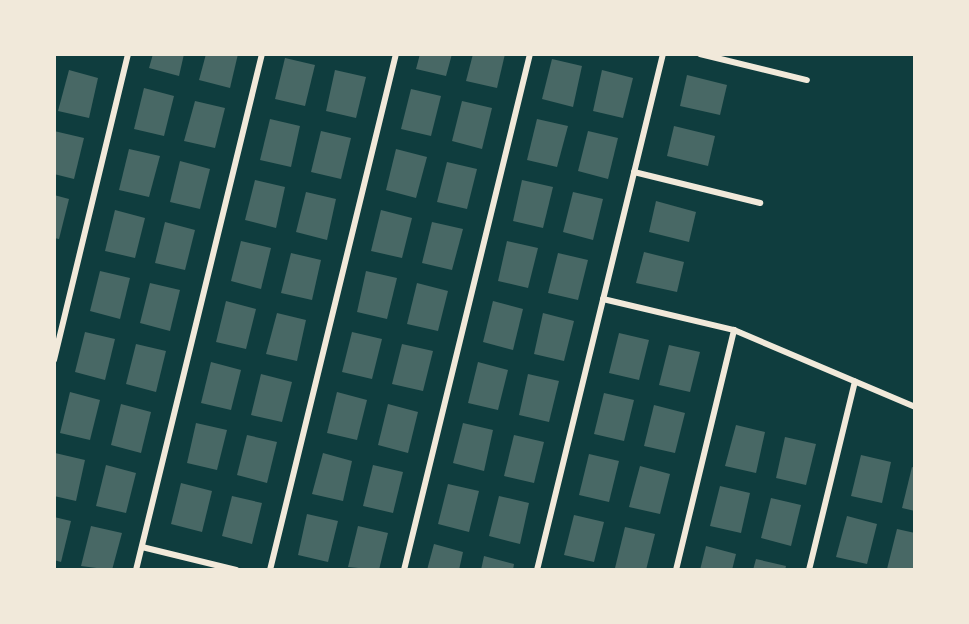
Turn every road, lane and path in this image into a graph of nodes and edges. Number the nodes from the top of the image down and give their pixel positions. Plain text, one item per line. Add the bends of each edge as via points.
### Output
1 (129, 54) edge
2 (262, 54) edge
3 (396, 54) edge
4 (530, 54) edge
5 (663, 54) edge
6 (700, 54) edge
7 (807, 80) dead end
8 (634, 172) junction
9 (760, 203) dead end
10 (603, 299) junction
11 (734, 330) junction
12 (54, 360) edge
13 (855, 382) junction
14 (915, 407) edge
15 (142, 547) junction
16 (136, 570) edge
17 (236, 570) edge
18 (270, 570) edge
19 (404, 570) edge
20 (537, 570) edge
21 (676, 570) edge
22 (809, 570) edge

1 - 12 street
2 - 15 street
3 - 18 street
4 - 19 street
5 - 8 street
6 - 7 street
8 - 9 street
8 - 10 street
10 - 11 street
10 - 20 street
11 - 13 street
11 - 21 street
13 - 14 street
13 - 22 street
15 - 16 street
15 - 17 street

